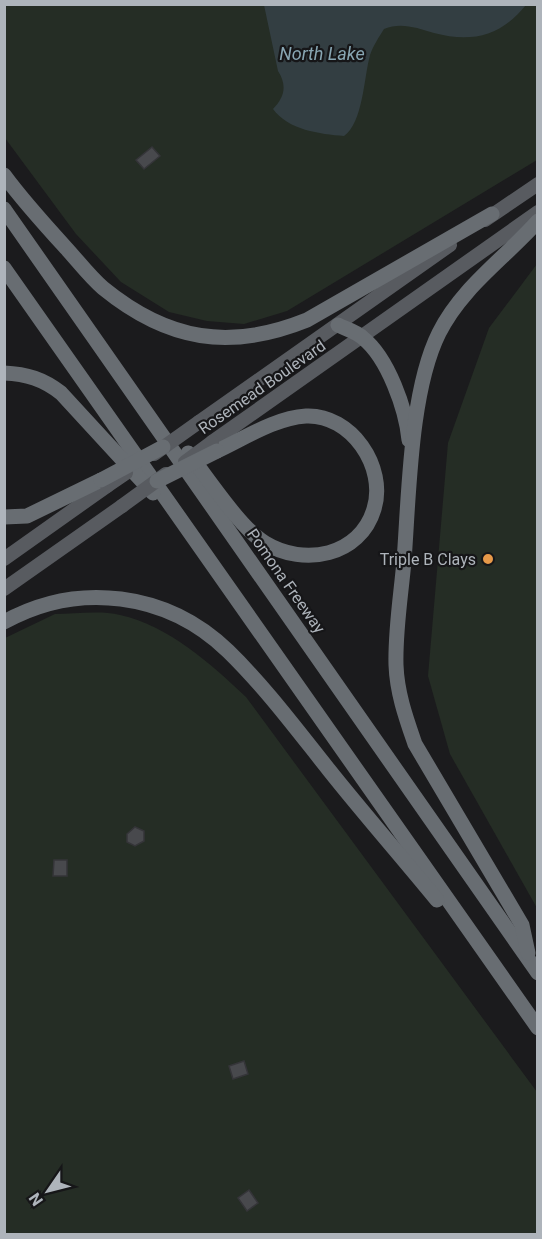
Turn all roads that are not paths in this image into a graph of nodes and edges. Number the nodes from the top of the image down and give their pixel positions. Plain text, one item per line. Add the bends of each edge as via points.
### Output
1 (4, 175) edge
2 (537, 184) edge
3 (4, 209) edge
4 (537, 213) edge
5 (492, 214) junction
6 (537, 221) edge
7 (4, 268) edge
8 (338, 325) junction
9 (94, 337) junction
10 (363, 337) junction
11 (4, 373) edge
12 (163, 447) joint
13 (215, 447) junction
14 (411, 464) junction
15 (157, 481) joint
16 (104, 483) junction
17 (4, 517) edge
18 (194, 538) junction
19 (4, 559) edge
20 (4, 589) edge
21 (4, 622) edge
22 (533, 967) edge
23 (506, 983) junction
24 (537, 1028) edge

1 - 5 highway via 101,287 134,311 161,324 210,337 250,338 307,320
2 - 5 main road, Rosemead Boulevard
3 - 9 highway, Pomona Freeway
4 - 10 main road, Rosemead Boulevard
5 - 8 main road, Rosemead Boulevard
6 - 14 highway via 472,285 439,334 427,363
7 - 18 highway
8 - 10 highway
8 - 12 main road, Rosemead Boulevard, bridge
9 - 13 highway via 263,542 306,558 328,554 362,530 374,509 376,487 370,459 346,429 327,419 307,416 280,420
9 - 22 highway, Pomona Freeway
10 - 13 main road, Rosemead Boulevard
10 - 14 highway via 400,398 408,425
11 - 18 highway via 33,376 61,393
12 - 16 highway, bridge
13 - 15 highway, bridge
14 - 22 highway via 396,664 400,698 415,744 522,925
15 - 20 main road, bridge
16 - 17 highway via 35,513
16 - 19 main road
18 - 23 highway
21 - 23 highway via 65,599 115,597 162,608 203,632 228,651 288,719
23 - 24 highway

